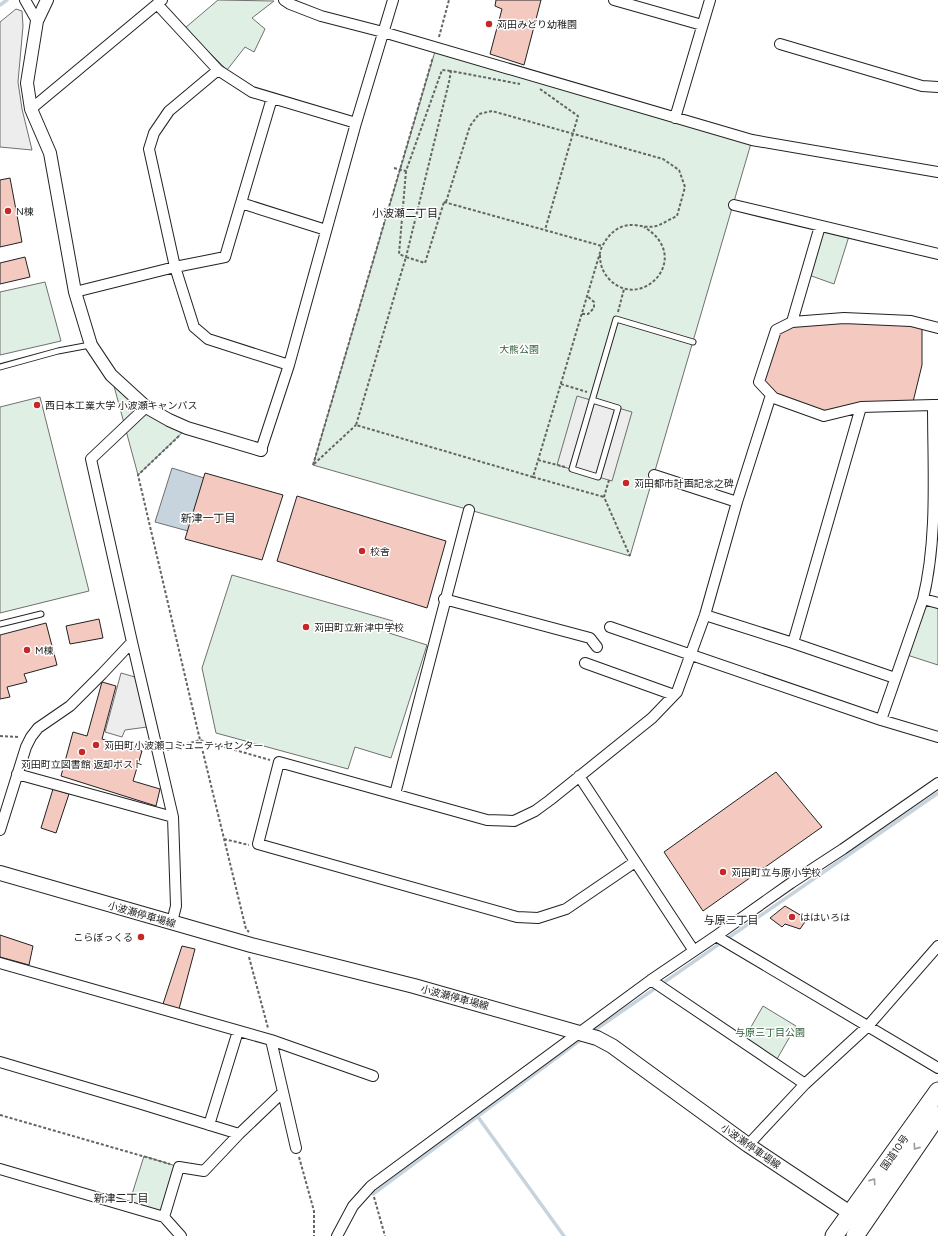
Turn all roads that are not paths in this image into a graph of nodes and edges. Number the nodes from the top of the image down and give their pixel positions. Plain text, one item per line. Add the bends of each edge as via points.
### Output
1 (25, 0) edge
2 (47, 0) edge
3 (284, 0) edge
4 (393, 0) edge
5 (614, 0) edge
6 (710, 0) edge
7 (159, 2) edge
8 (37, 21) junction
9 (702, 25) junction
10 (384, 32) junction
11 (780, 44) dead end
12 (218, 70) junction
13 (938, 87) edge
14 (272, 98) junction
15 (31, 109) junction
16 (675, 118) junction
17 (356, 123) junction
18 (938, 172) edge
19 (241, 203) junction
20 (734, 205) dead end
21 (820, 226) junction
22 (326, 230) junction
23 (938, 254) edge
24 (175, 267) junction
25 (75, 292) junction
26 (792, 322) junction
27 (938, 328) edge
28 (694, 342) dead end
29 (91, 345) junction
30 (289, 365) junction
31 (0, 367) edge
32 (771, 396) junction
33 (592, 400) junction
34 (935, 405) edge
35 (146, 407) junction
36 (861, 407) junction
37 (261, 450) joint
38 (654, 475) dead end
39 (738, 502) junction
40 (469, 510) dead end
41 (444, 599) junction
42 (923, 599) junction
43 (938, 603) edge
44 (41, 614) dead end
45 (705, 615) junction
46 (0, 624) edge
47 (610, 627) dead end
48 (132, 642) junction
49 (793, 643) junction
50 (597, 648) dead end
51 (690, 655) junction
52 (585, 664) dead end
53 (895, 678) junction
54 (674, 695) junction
55 (881, 720) junction
56 (938, 737) edge
57 (17, 774) junction
58 (578, 776) junction
59 (938, 783) edge
60 (395, 794) junction
61 (173, 817) junction
62 (0, 830) edge
63 (635, 862) junction
64 (0, 873) edge
65 (172, 922) junction
66 (716, 936) junction
67 (938, 946) edge
68 (694, 951) junction
69 (0, 963) edge
70 (652, 980) junction
71 (868, 1026) junction
72 (238, 1031) junction
73 (580, 1032) junction
74 (271, 1040) junction
75 (0, 1062) edge
76 (938, 1068) edge
77 (373, 1076) dead end
78 (805, 1084) junction
79 (938, 1091) edge
80 (282, 1093) junction
81 (938, 1116) edge
82 (209, 1125) junction
83 (239, 1134) junction
84 (748, 1145) junction
85 (296, 1148) road end
86 (0, 1169) edge
87 (164, 1217) junction
88 (857, 1218) junction
89 (181, 1236) edge
90 (337, 1236) edge
91 (834, 1236) edge
92 (855, 1236) edge

1 - 8 street
2 - 8 street
3 - 10 street via 321,16
4 - 10 street
5 - 9 street
6 - 9 street
7 - 12 street
7 - 15 street
8 - 15 street via 28,83
9 - 16 street
10 - 16 street
10 - 17 street
11 - 13 street via 922,86
12 - 14 street via 252,92
12 - 24 street via 169,111 154,133 149,149
14 - 17 street
14 - 19 street
15 - 25 street via 50,153
16 - 18 street via 752,140
17 - 22 street
19 - 22 street
19 - 24 street via 225,257
20 - 21 street
21 - 23 street
21 - 26 street
22 - 30 street
24 - 25 street
24 - 30 street via 194,327 208,339
25 - 29 street
26 - 27 street via 844,318 911,321
26 - 32 street via 776,330 759,382
28 - 33 lane via 616,319
29 - 31 lane
29 - 35 street via 111,375
30 - 37 street
32 - 36 street via 824,416
32 - 39 street
33 - 33 lane via 572,469 598,477 618,408
34 - 36 street
34 - 42 street via 932,533 928,579
35 - 37 street via 187,428
35 - 48 street via 91,459
36 - 49 street
38 - 39 street
39 - 45 street
40 - 41 street
41 - 50 street via 590,638
41 - 60 street
42 - 43 street
42 - 53 street
44 - 46 lane
45 - 49 street
45 - 51 street
47 - 51 street
48 - 57 street via 70,706 38,728 26,747
48 - 61 street
49 - 53 street
51 - 54 street
51 - 55 street
52 - 54 street
53 - 55 street
54 - 58 street via 652,718
55 - 56 street
57 - 61 street
57 - 62 street
58 - 60 street via 535,811 514,821 487,820
58 - 63 street
59 - 66 street
60 - 63 street via 279,762 258,844 517,917 538,918 566,909
61 - 65 street via 176,906
63 - 68 street
64 - 65 main road, 小波瀬停車場線
65 - 73 main road, 小波瀬停車場線
66 - 68 street
66 - 71 street
67 - 71 street
68 - 70 street
69 - 72 street
70 - 73 street
70 - 78 street
71 - 76 street
71 - 78 street
72 - 74 street
72 - 82 street
73 - 84 main road, 小波瀬停車場線 via 612,1046
73 - 90 street via 371,1186 353,1206
74 - 77 street
74 - 80 street
75 - 82 street
78 - 84 street
88 -> 79 highway, 国道10号
80 - 83 street
80 - 85 street
81 -> 88 highway, 国道10号
82 - 83 street
83 - 87 street via 204,1171 179,1167
84 - 88 main road, 小波瀬停車場線
86 - 87 street
87 - 89 street
88 - 91 highway
88 - 92 highway

